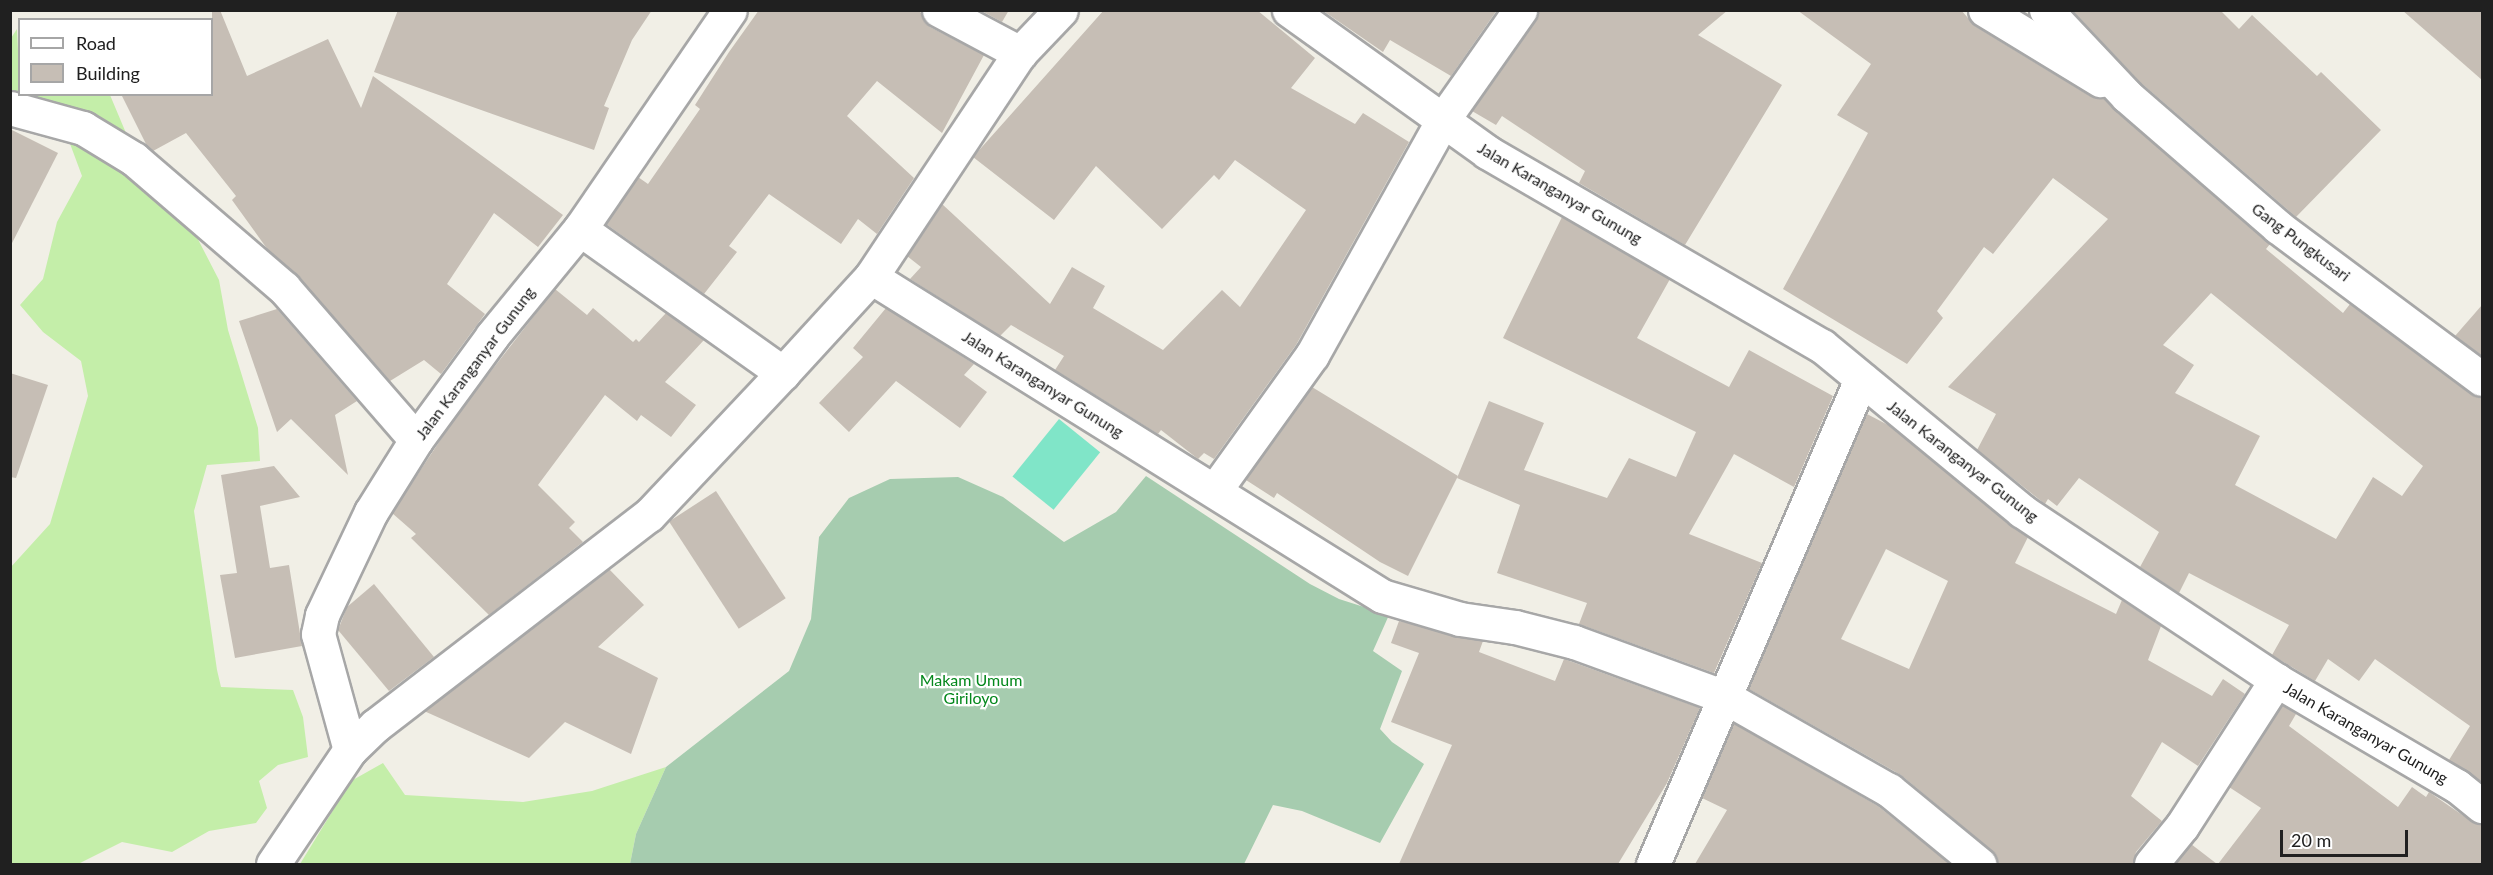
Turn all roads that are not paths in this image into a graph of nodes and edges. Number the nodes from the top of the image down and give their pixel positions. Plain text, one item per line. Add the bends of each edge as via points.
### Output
1 (730, 10) edge
2 (939, 10) edge
3 (1061, 10) edge
4 (1289, 10) edge
5 (1520, 10) edge
6 (1985, 10) edge
7 (2046, 10) edge
8 (1020, 53) junction
9 (2127, 96) junction
10 (10, 108) edge
11 (1442, 121) junction
12 (580, 229) junction
13 (871, 277) junction
14 (783, 373) junction
15 (1861, 379) junction
16 (2482, 379) edge
17 (416, 440) junction
18 (1215, 490) junction
19 (2276, 680) junction
20 (1725, 697) junction
21 (350, 750) junction
22 (2482, 806) edge
23 (273, 864) edge
24 (1653, 864) edge
25 (1979, 864) edge
26 (2151, 864) edge

1 - 12 street, Jalan Karanganyar Gunung
2 - 8 street
3 - 8 street
4 - 11 street, Jalan Karanganyar Gunung
5 - 11 street
6 - 9 street
7 - 9 street
8 - 13 street
9 - 16 street, Gang Pungkusari via 2278,227
10 - 17 street via 83,128 134,159 284,288
11 - 15 street, Jalan Karanganyar Gunung via 1487,152 1822,346
11 - 18 street via 1312,355
12 - 14 street
12 - 17 street, Jalan Karanganyar Gunung via 492,336
13 - 14 street
13 - 18 street, Jalan Karanganyar Gunung
14 - 21 street via 649,515 406,701
15 - 19 street, Jalan Karanganyar Gunung via 2022,511
15 - 20 street
17 - 21 street, Jalan Karanganyar Gunung via 371,512 322,615 320,646
18 - 20 street, Jalan Karanganyar Gunung via 1382,596 1460,619 1515,627 1574,642
19 - 22 street, Jalan Karanganyar Gunung via 2397,750
19 - 26 street via 2181,826
20 - 24 street
20 - 25 street, Jalan Karanganyar Gunung via 1888,790
21 - 23 street

